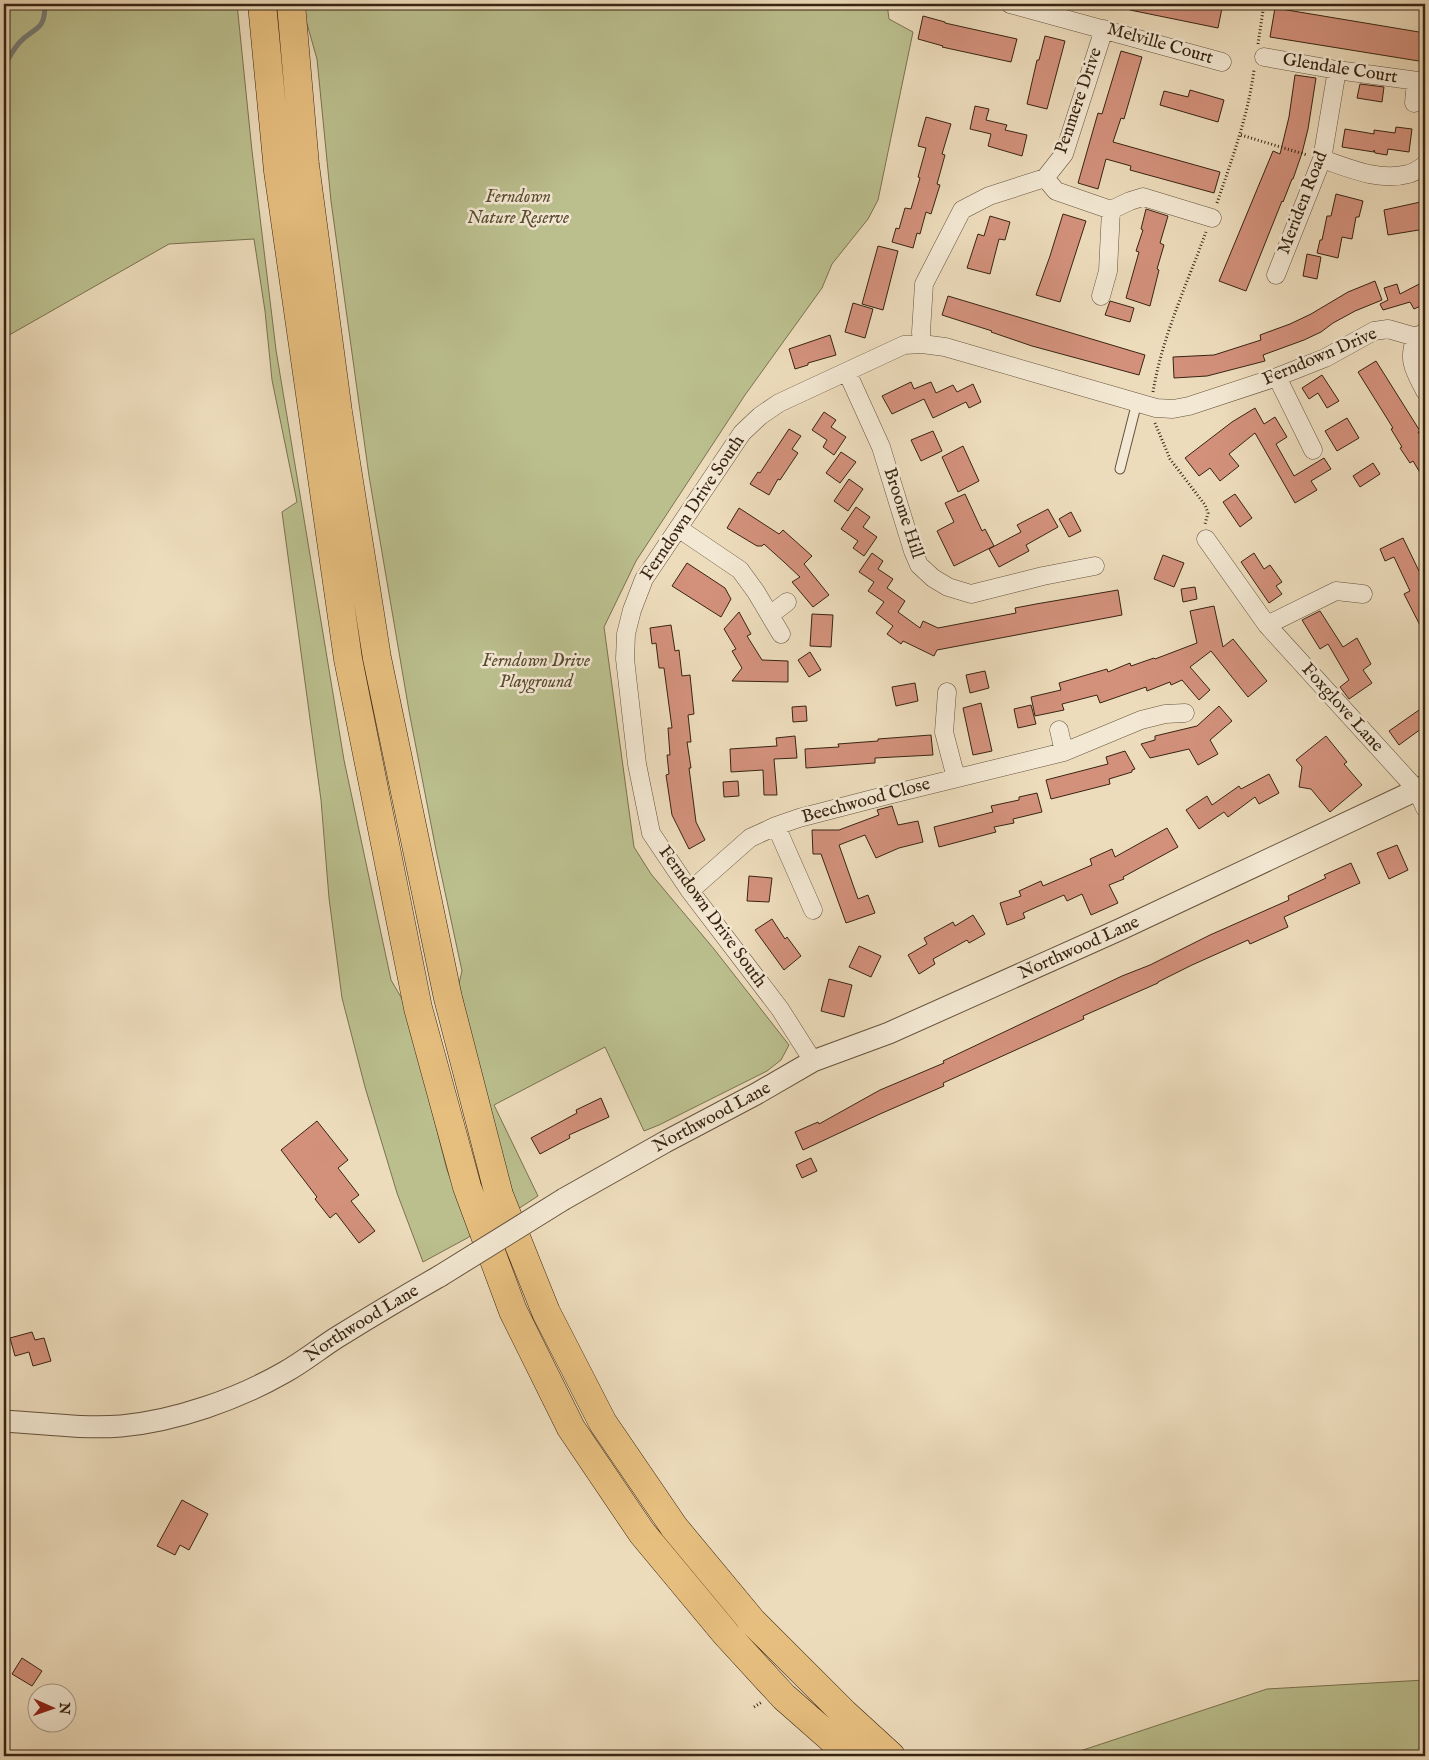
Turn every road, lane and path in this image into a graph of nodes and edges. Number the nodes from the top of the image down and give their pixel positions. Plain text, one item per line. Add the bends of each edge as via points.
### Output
1 (262, 4) edge
2 (290, 4) edge
3 (1010, 4) edge
4 (1104, 29) junction
5 (1264, 57) dead end
6 (1222, 62) dead end
7 (1337, 70) junction
8 (1421, 82) edge
9 (1414, 103) dead end
10 (1241, 135) dead end
11 (1322, 159) junction
12 (1425, 165) edge
13 (1045, 178) junction
14 (1111, 210) junction
15 (1212, 218) dead end
16 (1276, 275) dead end
17 (1101, 296) dead end
18 (1421, 335) edge
19 (922, 344) junction
20 (846, 372) junction
21 (1278, 377) junction
22 (1425, 391) edge
23 (1137, 402) junction
24 (1156, 408) junction
25 (1313, 450) dead end
26 (1120, 469) dead end
27 (678, 528) junction
28 (1206, 539) joint
29 (1095, 566) dead end
30 (1363, 594) dead end
31 (787, 602) dead end
32 (770, 614) junction
33 (1268, 625) junction
34 (781, 634) dead end
35 (946, 692) dead end
36 (1184, 713) dead end
37 (1059, 730) dead end
38 (1064, 752) junction
39 (956, 778) junction
40 (1422, 795) edge
41 (776, 826) junction
42 (690, 890) junction
43 (812, 910) dead end
44 (1425, 944) edge
45 (1425, 987) edge
46 (813, 1061) junction
47 (4, 1421) edge
48 (851, 1756) edge
49 (891, 1756) edge

1 - 48 highway via 278,171 348,659 418,1008 467,1187 513,1311 571,1428 642,1533 726,1634 784,1698
2 - 49 highway via 305,165 338,412 377,658 448,998 500,1195 546,1312 603,1422 674,1527 752,1621
3 - 4 street, Melville Court
4 - 6 street, Melville Court
4 - 13 street, Penmere Drive via 1064,154
5 - 7 street, Glendale Court
7 - 8 street, Glendale Court
7 - 11 street, Meriden Road
8 - 9 street, Glendale Court
10 - 11 path
11 - 12 street via 1370,175 1390,177 1408,174
11 - 16 street, Meriden Road
13 - 14 street via 1056,191
13 - 19 street via 989,196 962,210 924,284
14 - 15 street via 1143,198
14 - 17 street via 1108,271
18 - 21 street, Ferndown Drive via 1388,329 1374,331 1325,358
18 - 22 street via 1411,351 1412,364
19 - 20 street, Ferndown Drive South via 904,345
19 - 23 street, Ferndown Drive South via 945,347
20 - 27 street, Ferndown Drive South via 779,403 760,416 742,433
20 - 29 street, Broome Hill via 881,447 913,551 919,565 933,578 971,594
21 - 24 street, Ferndown Drive via 1189,406
21 - 25 street
23 - 24 street, Ferndown Drive South
23 - 26 lane
24 - 28 path via 1154,419 1170,459 1205,505 1208,513
27 - 32 street via 740,570
27 - 42 street, Ferndown Drive South via 644,579 626,634 625,659 637,764 651,832
28 - 33 street, Foxglove Lane
30 - 33 street via 1336,591
31 - 32 street
32 - 34 street
33 - 40 street, Foxglove Lane
35 - 39 street via 944,732
36 - 38 street, Beechwood Close via 1141,720
37 - 38 street
38 - 39 street, Beechwood Close
39 - 41 street, Beechwood Close
40 - 46 street, Northwood Lane via 889,1033
41 - 42 street, Beechwood Close via 750,838
41 - 43 street, Beechwood Close
42 - 46 street, Ferndown Drive South via 780,1009
44 - 45 path
46 - 47 street, Northwood Lane, bridge via 564,1199 262,1384 200,1409 122,1426

